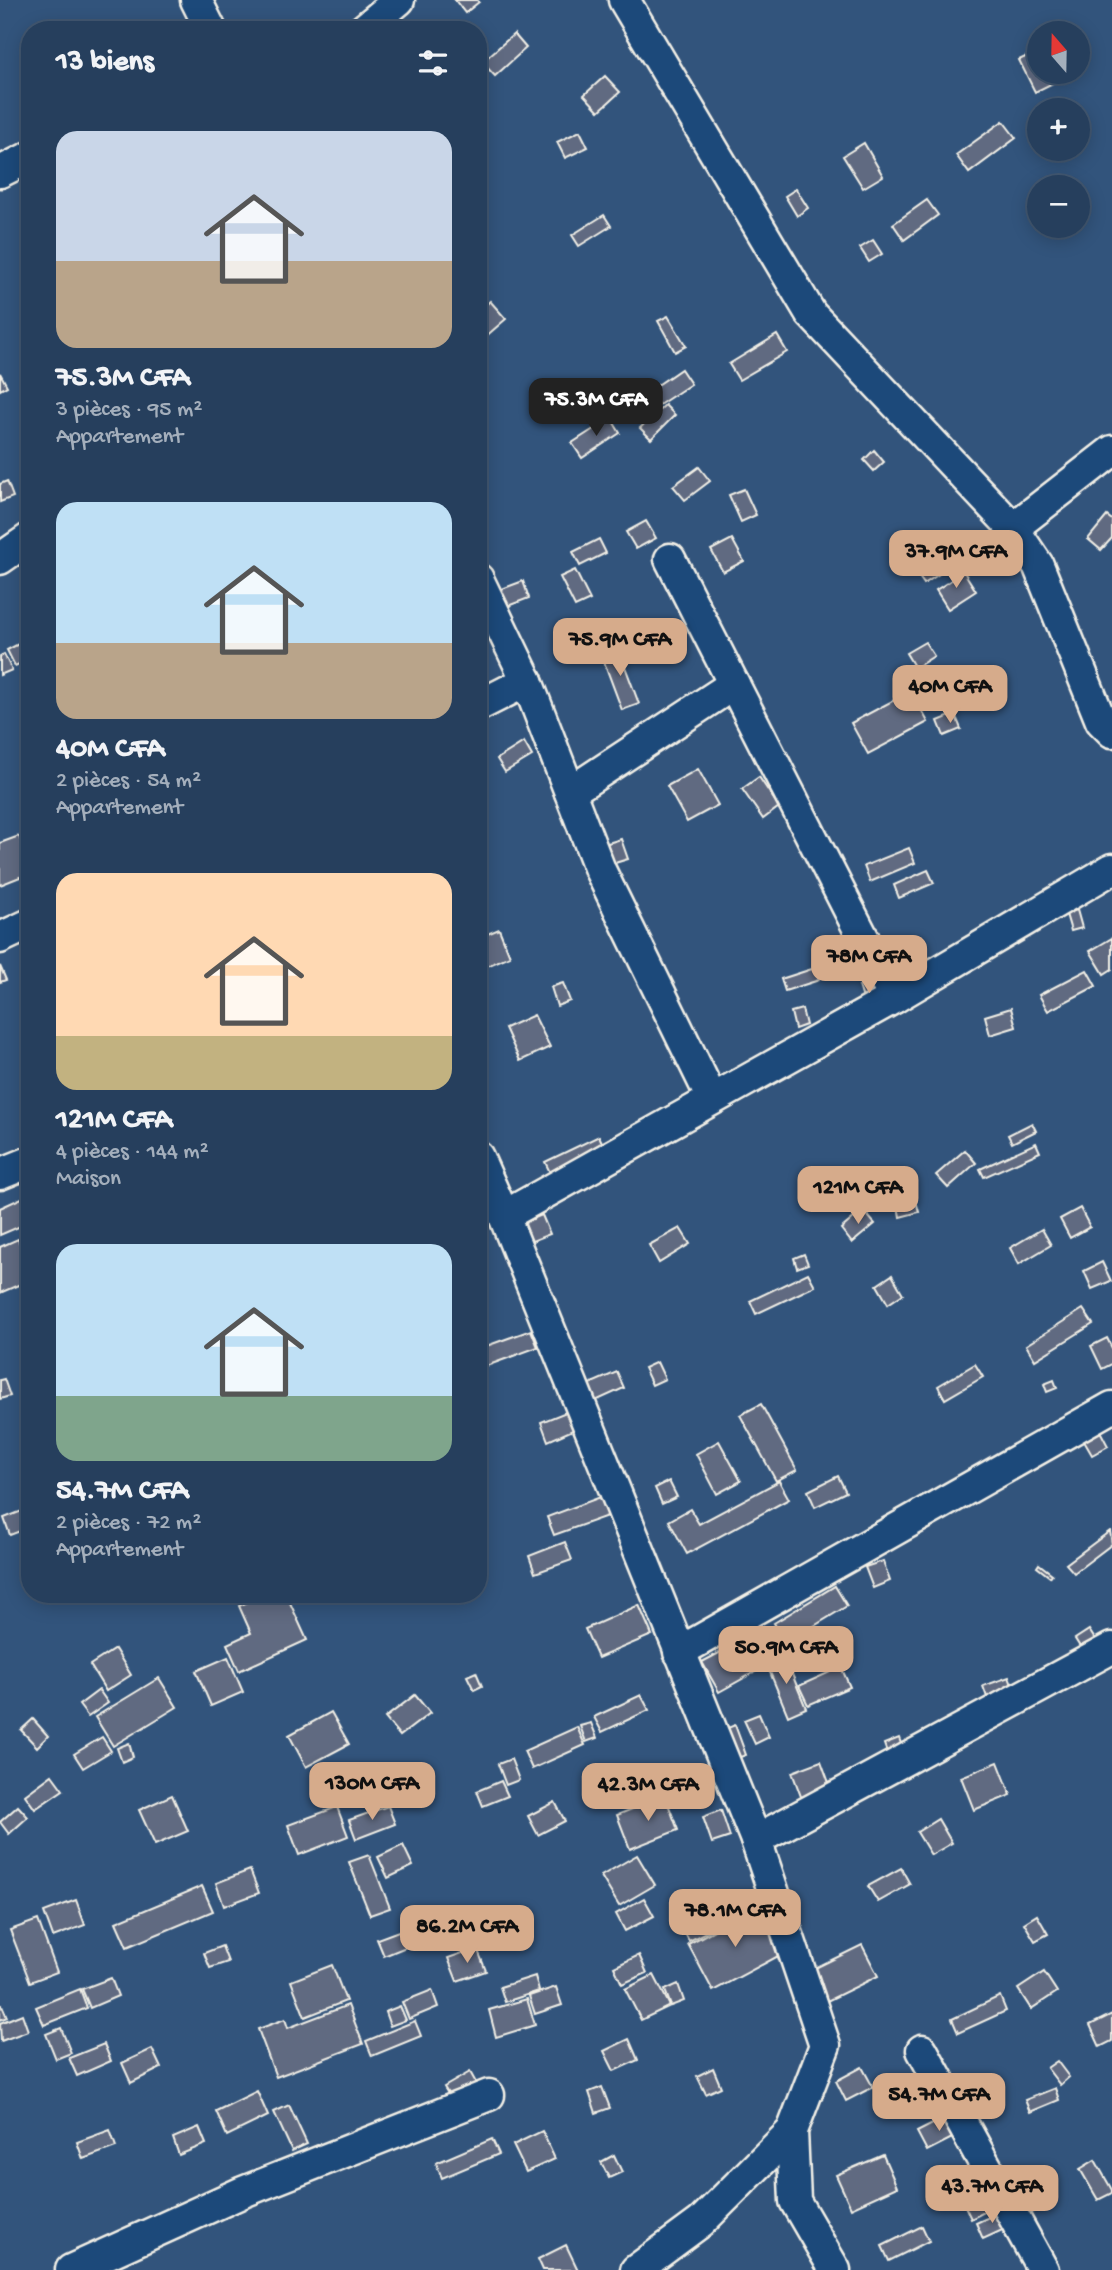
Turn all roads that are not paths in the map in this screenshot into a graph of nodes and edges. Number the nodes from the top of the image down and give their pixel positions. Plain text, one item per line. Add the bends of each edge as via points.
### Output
1 (196, 0) edge
2 (399, 0) edge
3 (624, 0) edge
4 (206, 21) edge
5 (374, 21) edge
6 (21, 162) edge
7 (0, 172) edge
8 (1112, 452) edge
9 (1013, 528) junction
10 (21, 544) edge
11 (0, 559) edge
12 (670, 559) dead end
13 (487, 598) edge
14 (527, 681) junction
15 (734, 684) junction
16 (487, 701) edge
17 (1112, 732) edge
18 (570, 792) junction
19 (1112, 869) edge
20 (21, 928) edge
21 (0, 938) edge
22 (894, 998) junction
23 (712, 1099) junction
24 (21, 1166) edge
25 (0, 1174) edge
26 (487, 1177) edge
27 (504, 1216) junction
28 (1112, 1407) edge
29 (1112, 1648) edge
30 (679, 1651) junction
31 (756, 1840) junction
32 (922, 2050) dead end
33 (489, 2095) dead end
34 (792, 2131) junction
35 (71, 2270) edge
36 (636, 2270) edge
37 (835, 2270) edge
38 (1043, 2270) edge

1 - 4 street
2 - 5 street
3 - 9 street via 811,314
6 - 7 street
8 - 9 street
9 - 17 street via 1038,565 1101,720
10 - 11 street
12 - 15 street
13 - 14 street
14 - 16 street
14 - 18 street
15 - 18 street
15 - 22 street
18 - 23 street via 600,870
19 - 22 street
20 - 21 street
22 - 23 street
23 - 27 street
24 - 25 street
26 - 27 street
27 - 30 street
28 - 30 street
29 - 31 street
30 - 31 street
31 - 34 street via 825,2045
32 - 38 street
33 - 35 street via 243,2192
34 - 36 street via 701,2222
34 - 37 street via 795,2201

